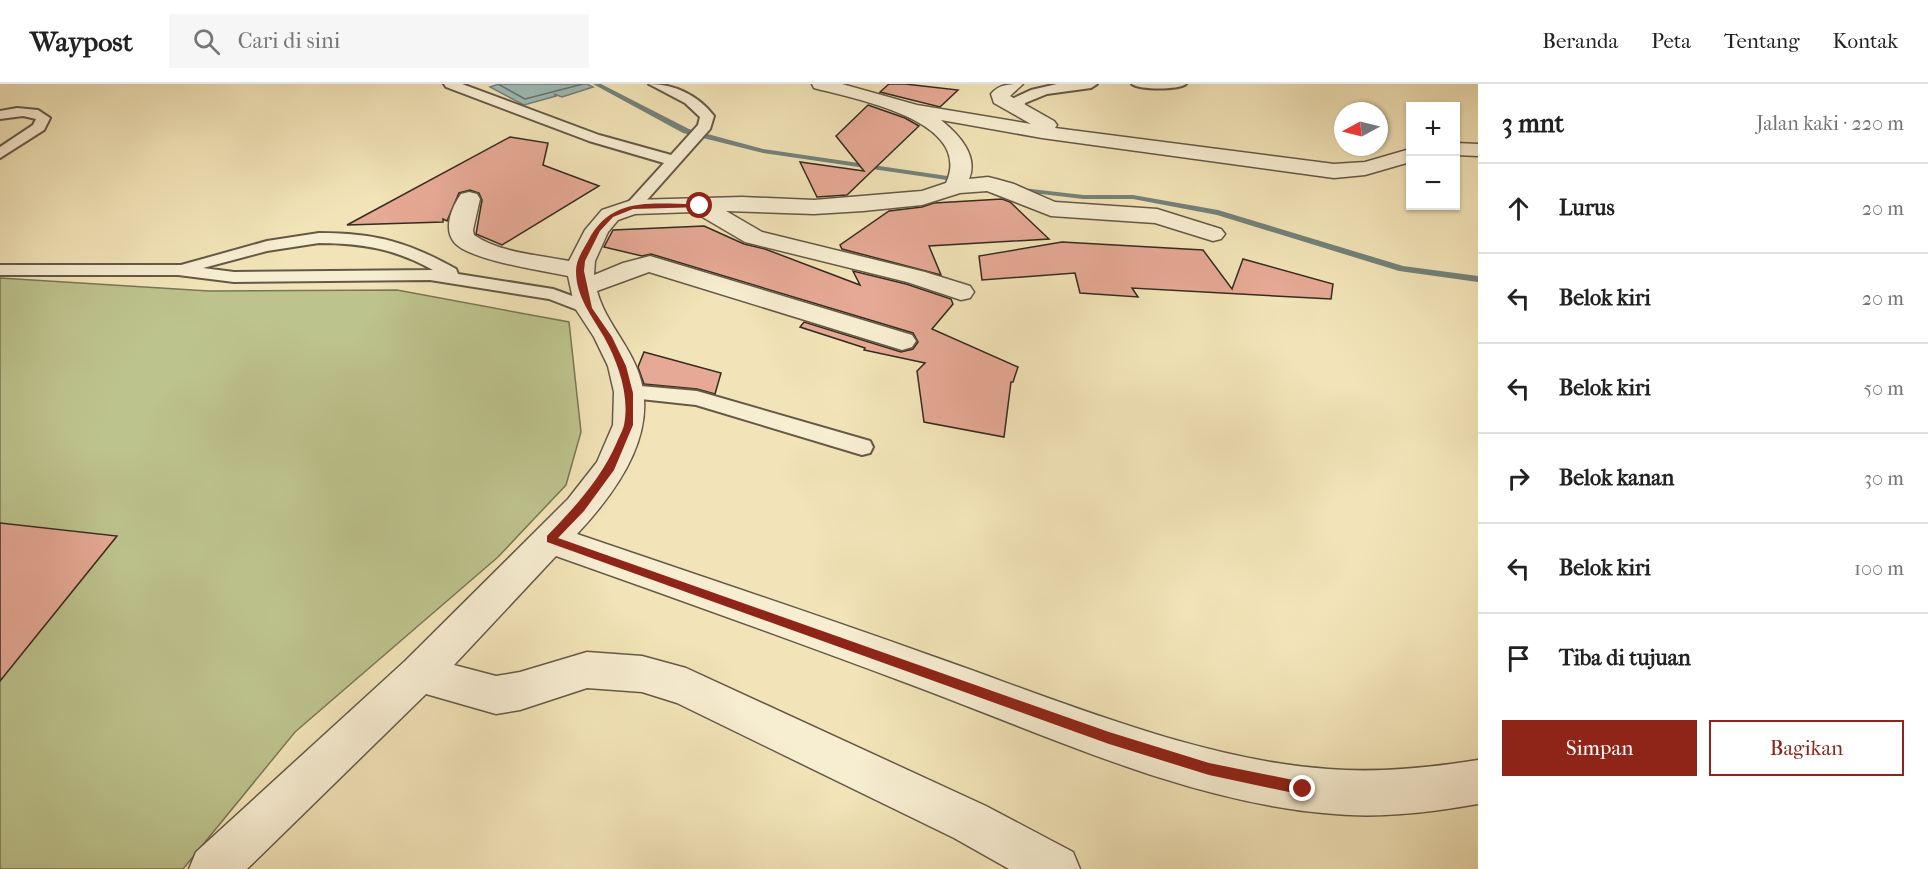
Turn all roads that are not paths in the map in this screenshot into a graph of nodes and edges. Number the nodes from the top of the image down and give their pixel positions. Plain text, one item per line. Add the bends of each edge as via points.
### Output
1 (450, 84) edge
2 (655, 84) edge
3 (821, 84) edge
4 (1014, 84) edge
5 (1090, 84) edge
6 (1138, 84) edge
7 (1180, 84) edge
8 (911, 109) junction
9 (1018, 109) junction
10 (0, 115) edge
11 (1064, 134) junction
12 (1460, 149) edge
13 (1478, 150) edge
14 (0, 154) edge
15 (1407, 156) edge
16 (674, 161) junction
17 (955, 187) junction
18 (469, 199) dead end
19 (700, 206) junction
20 (632, 207) junction
21 (1213, 234) dead end
22 (0, 270) edge
23 (178, 270) junction
24 (465, 280) junction
25 (584, 289) junction
26 (961, 292) dead end
27 (902, 341) dead end
28 (629, 393) junction
29 (862, 447) dead end
30 (550, 539) junction
31 (419, 674) junction
32 (1478, 782) edge
33 (213, 869) edge
34 (1056, 869) edge

1 - 16 lane via 594,138
2 - 16 lane via 698,105 707,116 705,126
3 - 8 street
4 - 9 street via 999,97
5 - 9 lane via 1025,97 1019,101
6 - 7 lane
8 - 11 street
8 - 17 street via 951,138 962,171
9 - 11 street
10 - 14 lane via 27,112 43,118 39,127
11 - 15 street via 1334,171 1370,170
12 - 13 street
16 - 20 lane
17 - 19 street via 922,198 863,204
17 - 21 street via 988,184 1051,209 1157,216
18 - 25 street via 460,228 464,239
19 - 20 street
19 - 26 street via 754,237
20 - 25 street via 610,215 597,230 582,261
22 - 23 lane
23 - 24 lane via 234,277 430,275
23 - 24 lane via 253,248 301,238 333,237 403,248
24 - 25 lane via 553,294
25 - 27 street via 650,264
25 - 28 street via 622,366
28 - 29 lane via 697,398
28 - 30 street via 629,425 611,468
30 - 31 street
30 - 32 street via 1109,738 1209,769 1303,789 1356,793 1432,790
31 - 33 street
31 - 34 street via 496,695 587,670 642,674 686,687 970,822

